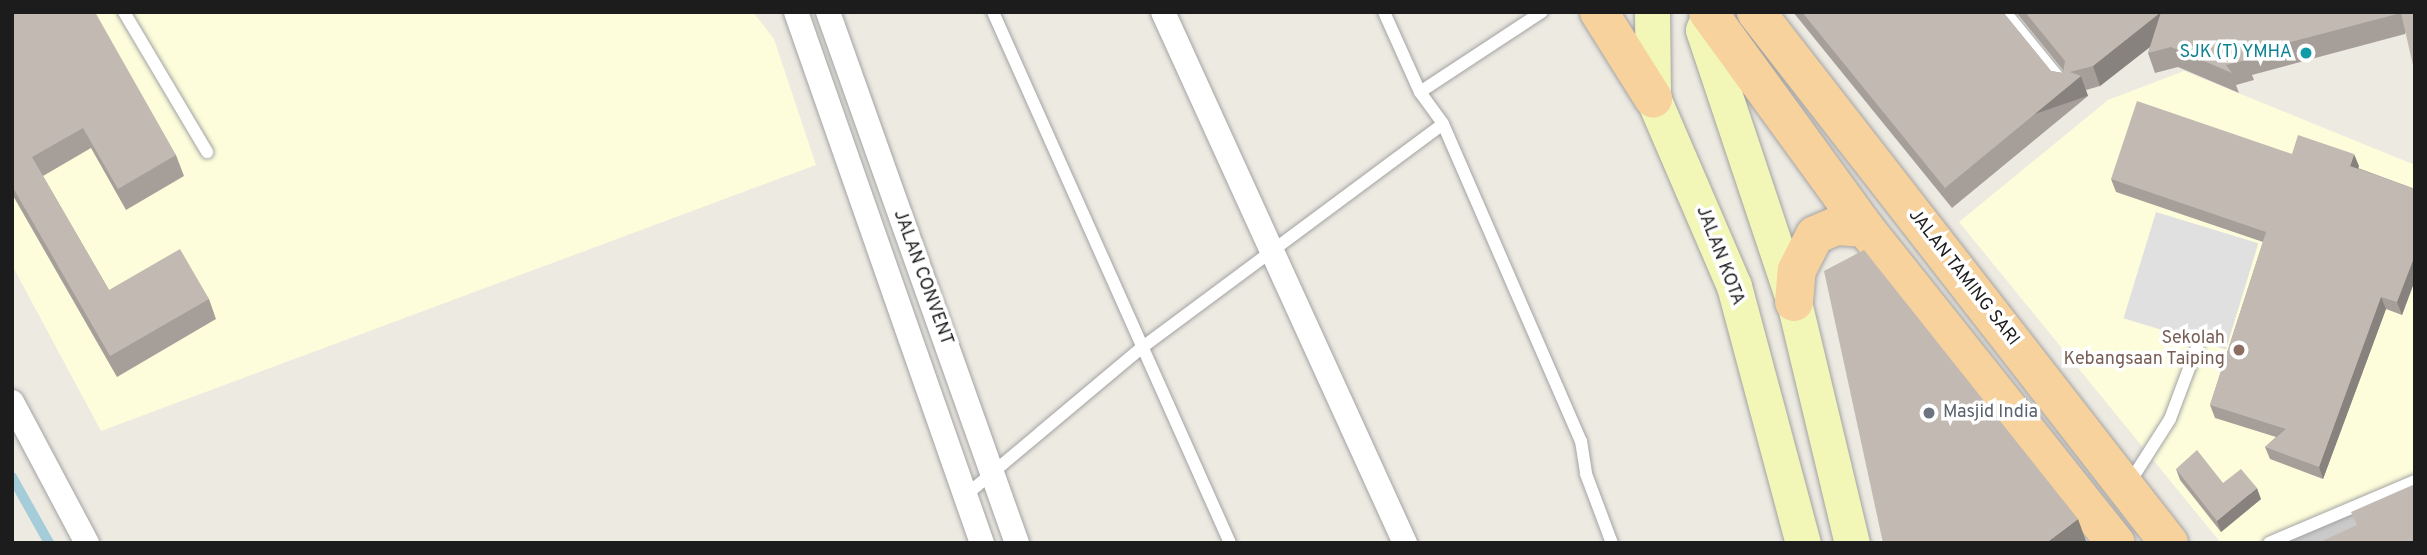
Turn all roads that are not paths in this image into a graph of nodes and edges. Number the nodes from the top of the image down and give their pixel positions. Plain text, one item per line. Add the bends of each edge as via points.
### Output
1 (124, 12) edge
2 (796, 12) edge
3 (828, 12) edge
4 (993, 12) edge
5 (1163, 12) edge
6 (1384, 12) edge
7 (1542, 12) edge
8 (1598, 12) edge
9 (1651, 12) edge
10 (1756, 12) edge
11 (2005, 12) edge
12 (1709, 13) edge
13 (2065, 86) edge
14 (1420, 92) junction
15 (1653, 98) junction
16 (1443, 124) junction
17 (207, 152) dead end
18 (1865, 228) junction
19 (1271, 249) junction
20 (1794, 302) junction
21 (2199, 342) dead end
22 (1140, 349) junction
23 (12, 402) edge
24 (992, 474) junction
25 (2415, 481) edge
26 (2126, 488) junction
27 (966, 495) junction
28 (87, 543) edge
29 (982, 543) edge
30 (1017, 543) edge
31 (1230, 543) edge
32 (1405, 543) edge
33 (1612, 543) edge
34 (1803, 543) edge
35 (1852, 543) edge
36 (2116, 543) edge
37 (2169, 543) edge
38 (2269, 543) edge

1 - 17 lane
2 - 27 street, JALAN CONVENT
3 - 24 street, JALAN CONVENT
4 - 22 lane
5 - 19 street
6 - 14 lane
7 - 14 lane
8 - 15 main road
9 - 15 main road, JALAN KOTA
10 - 26 main road, JALAN TAMING SARI
11 - 13 lane
12 - 18 main road
12 - 20 main road via 1703,30 1716,76
14 - 16 lane
15 - 34 main road, JALAN KOTA via 1734,286
16 - 19 lane
16 - 33 lane via 1581,441 1586,474
18 - 20 main road via 1836,226 1815,235 1797,270
18 - 36 main road
19 - 22 lane
19 - 32 street
20 - 35 main road
21 - 26 lane via 2170,419
22 - 24 lane
22 - 31 lane
23 - 28 street
24 - 27 lane
24 - 30 street, JALAN CONVENT
25 - 38 lane
26 - 37 main road, JALAN TAMING SARI
27 - 29 street, JALAN CONVENT

